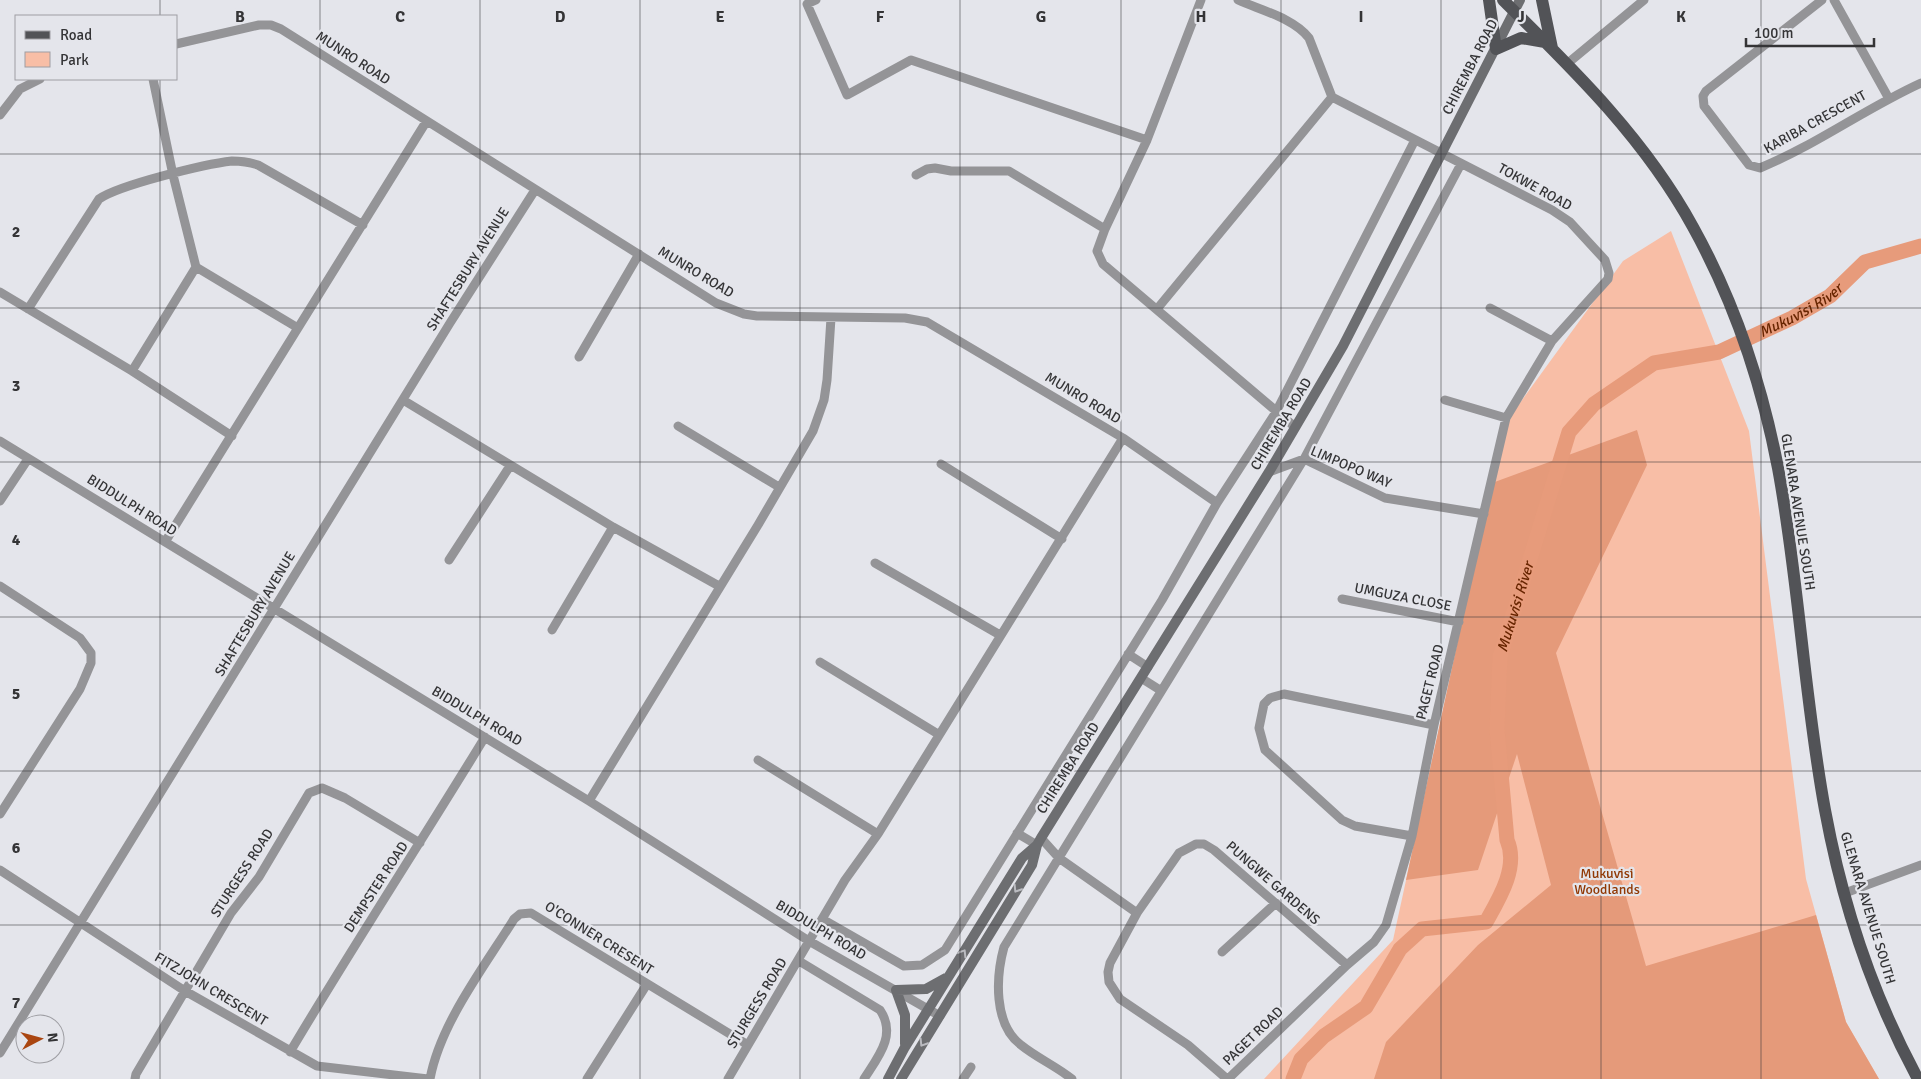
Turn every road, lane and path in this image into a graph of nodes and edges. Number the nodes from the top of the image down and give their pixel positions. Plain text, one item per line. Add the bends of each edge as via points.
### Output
1 (816, 0) edge
2 (1201, 0) edge
3 (1238, 0) edge
4 (1489, 0) edge
5 (1503, 0) edge
6 (1542, 0) edge
7 (1644, 0) edge
8 (1822, 0) edge
9 (1834, 0) edge
10 (1517, 6) edge
11 (178, 44) edge
12 (1549, 45) junction
13 (1496, 49) junction
14 (1568, 63) junction
15 (38, 80) edge
16 (152, 80) edge
17 (1921, 82) edge
18 (1332, 97) junction
19 (1888, 97) junction
20 (0, 116) edge
21 (426, 122) junction
22 (1147, 140) junction
23 (1415, 140) junction
24 (1442, 152) junction
25 (1460, 164) junction
26 (916, 174) dead end
27 (173, 175) junction
28 (535, 190) junction
29 (363, 225) junction
30 (1105, 229) junction
31 (639, 254) junction
32 (1606, 260) joint
33 (196, 267) junction
34 (0, 292) edge
35 (1490, 308) dead end
36 (28, 309) junction
37 (1157, 309) junction
38 (831, 318) junction
39 (298, 328) junction
40 (1552, 341) junction
41 (579, 357) dead end
42 (132, 371) junction
43 (403, 400) junction
44 (1445, 400) dead end
45 (1276, 412) junction
46 (1506, 418) junction
47 (678, 426) dead end
48 (1295, 426) junction
49 (232, 436) junction
50 (1123, 438) junction
51 (0, 441) edge
52 (28, 459) junction
53 (1304, 459) junction
54 (941, 464) dead end
55 (510, 466) junction
56 (1269, 472) junction
57 (778, 487) junction
58 (0, 500) edge
59 (1217, 503) junction
60 (1484, 514) junction
61 (613, 527) junction
62 (1062, 539) junction
63 (166, 542) junction
64 (449, 560) dead end
65 (875, 563) dead end
66 (0, 586) edge
67 (719, 586) junction
68 (1342, 599) dead end
69 (274, 608) junction
70 (1459, 622) junction
71 (552, 630) dead end
72 (1000, 635) junction
73 (1128, 654) junction
74 (820, 662) dead end
75 (1148, 667) junction
76 (1141, 678) junction
77 (1160, 690) junction
78 (1434, 725) junction
79 (938, 734) junction
80 (485, 737) junction
81 (758, 760) dead end
82 (589, 801) junction
83 (0, 814) edge
84 (1017, 833) junction
85 (878, 834) junction
86 (1412, 836) junction
87 (1039, 842) junction
88 (420, 843) junction
89 (1059, 858) junction
90 (1921, 865) edge
91 (0, 870) edge
92 (1845, 893) junction
93 (1276, 903) junction
94 (1137, 913) junction
95 (822, 919) junction
96 (81, 922) junction
97 (809, 940) junction
98 (1222, 952) dead end
99 (799, 961) junction
100 (1347, 965) junction
101 (948, 977) junction
102 (647, 984) junction
103 (896, 990) junction
104 (185, 991) junction
105 (929, 1010) junction
106 (940, 1016) junction
107 (748, 1045) junction
108 (905, 1047) junction
109 (290, 1052) junction
110 (0, 1053) edge
111 (971, 1068) dead end
112 (135, 1079) edge
113 (429, 1079) edge
114 (587, 1079) edge
115 (728, 1079) edge
116 (864, 1079) edge
117 (888, 1079) edge
118 (901, 1079) edge
119 (963, 1079) edge
120 (1072, 1079) edge
121 (1228, 1079) edge
122 (1918, 1079) edge

1 - 22 street via 807,4 847,95 911,60
2 - 22 street
3 - 18 street via 1296,25 1304,32
4 - 13 main road
5 - 10 main road, GLENARA AVENUE SOUTH
6 - 12 main road
7 - 14 street
8 - 19 street, KARIBA CRESCENT via 1706,91 1704,106 1749,164 1760,168 1782,159
9 - 19 street
10 - 12 main road, GLENARA AVENUE SOUTH
10 - 13 main road, CHIREMBA ROAD
11 - 21 street, MUNRO ROAD via 253,26 272,25 304,42
12 - 13 main road via 1521,38
12 - 14 main road, GLENARA AVENUE SOUTH
13 - 24 main road, CHIREMBA ROAD
14 - 92 main road, GLENARA AVENUE SOUTH via 1620,121 1668,184 1695,230 1740,331 1758,384 1778,467 1790,544 1818,771
15 - 20 street via 20,89
16 - 27 street
17 - 19 street, KARIBA CRESCENT
18 - 23 street, TOKWE ROAD
18 - 37 street
21 - 28 street, MUNRO ROAD
21 - 29 street
22 - 30 street
23 - 24 street, TOKWE ROAD
23 - 45 street
24 - 25 street, TOKWE ROAD
24 - 48 main road, CHIREMBA ROAD via 1343,346
25 - 32 street, TOKWE ROAD via 1529,197 1570,222
25 - 53 street
26 - 30 street via 927,168 1010,171
27 - 29 street via 246,161 272,172
27 - 33 street
27 - 36 street via 114,190 99,199
28 - 31 street, MUNRO ROAD
28 - 43 street, SHAFTESBURY AVENUE
29 - 39 street
30 - 37 street via 1097,251 1099,261
31 - 38 street, MUNRO ROAD via 707,298 736,312
31 - 41 street
32 - 40 street, PAGET ROAD via 1609,273 1604,286
33 - 39 street
33 - 42 street
34 - 36 street
35 - 40 street
36 - 42 street
37 - 45 street
38 - 50 street, MUNRO ROAD via 905,318 928,322
38 - 57 street via 822,407 808,441
39 - 49 street
40 - 46 street, PAGET ROAD
42 - 49 street
43 - 55 street
43 - 69 street, SHAFTESBURY AVENUE
44 - 46 street
45 - 48 street
45 - 59 street
46 - 60 street, PAGET ROAD
47 - 57 street
48 - 56 main road, CHIREMBA ROAD
49 - 63 street
50 - 59 street, MUNRO ROAD
50 - 62 street, STURGESS ROAD
51 - 52 street, BIDDULPH ROAD
52 - 58 street
52 - 63 street, BIDDULPH ROAD
53 - 56 street, LIMPOPO WAY
53 - 60 street, LIMPOPO WAY via 1385,498
53 - 77 street
54 - 62 street
55 - 61 street
55 - 64 street
56 - 75 main road, CHIREMBA ROAD
57 - 67 street
59 - 73 street
60 - 70 street, PAGET ROAD
61 - 67 street
61 - 71 street
62 - 72 street, STURGESS ROAD
63 - 69 street, BIDDULPH ROAD
65 - 72 street
66 - 83 street via 80,638 91,653 91,663 80,690
67 - 82 street
68 - 70 street, UMGUZA CLOSE
69 - 80 street, BIDDULPH ROAD
69 - 96 street, SHAFTESBURY AVENUE
70 - 78 street, PAGET ROAD
72 - 79 street, STURGESS ROAD
73 - 75 street
73 - 84 street
74 - 79 street
75 - 76 main road, CHIREMBA ROAD
76 - 77 street
76 - 87 main road, CHIREMBA ROAD
77 - 89 street
78 - 86 street, PAGET ROAD
78 - 86 street via 1284,694 1270,698 1264,704 1259,728 1265,750 1342,820 1355,826
79 - 85 street, STURGESS ROAD
80 - 82 street, BIDDULPH ROAD
80 - 88 street, DEMPSTER ROAD
81 - 85 street
82 - 97 street, BIDDULPH ROAD
84 - 87 street
84 - 95 street via 945,950 922,965 904,966
85 - 95 street, STURGESS ROAD
86 - 100 street, PAGET ROAD via 1386,925 1374,942
87 - 89 street
101 -> 87 main road, CHIREMBA ROAD via 1022,858
87 -> 106 main road, CHIREMBA ROAD via 1032,865
88 - 104 street, STURGESS ROAD via 345,798 322,788 309,793
88 - 109 street, DEMPSTER ROAD
89 - 94 street
89 - 120 street via 1004,947 998,977 1007,1029 1021,1045
90 - 92 street
91 - 96 street, FITZJOHN CRESCENT
92 - 122 main road, GLENARA AVENUE SOUTH via 1871,976
93 - 94 street, PUNGWE GARDENS via 1214,850 1204,844 1196,844 1179,853
93 - 98 street
93 - 100 street, PUNGWE GARDENS
94 - 121 street, PUNGWE GARDENS via 1110,963 1108,972 1114,991 1120,999 1188,1045
95 - 97 street, STURGESS ROAD
96 - 104 street, FITZJOHN CRESCENT
96 - 110 street, SHAFTESBURY AVENUE
97 - 99 street, STURGESS ROAD
97 - 103 street, BIDDULPH ROAD
99 - 107 street, STURGESS ROAD
99 - 116 street via 880,1010 884,1017 887,1036
100 - 121 street, PAGET ROAD
101 - 103 main road via 926,988
101 - 105 main road, CHIREMBA ROAD
102 - 107 street, O'CONNER CRESENT
102 - 113 street, O'CONNER CRESENT via 531,913 520,914 445,1031
102 - 114 street
103 - 105 street, BIDDULPH ROAD
103 - 108 main road via 905,1015
104 - 109 street, FITZJOHN CRESCENT
104 - 112 street, STURGESS ROAD
105 - 106 street, BIDDULPH ROAD
105 - 108 main road, CHIREMBA ROAD
106 -> 118 main road, CHIREMBA ROAD
107 - 115 street, STURGESS ROAD
108 - 117 main road, CHIREMBA ROAD
109 - 113 street, FITZJOHN CRESCENT via 317,1066
111 - 119 street

